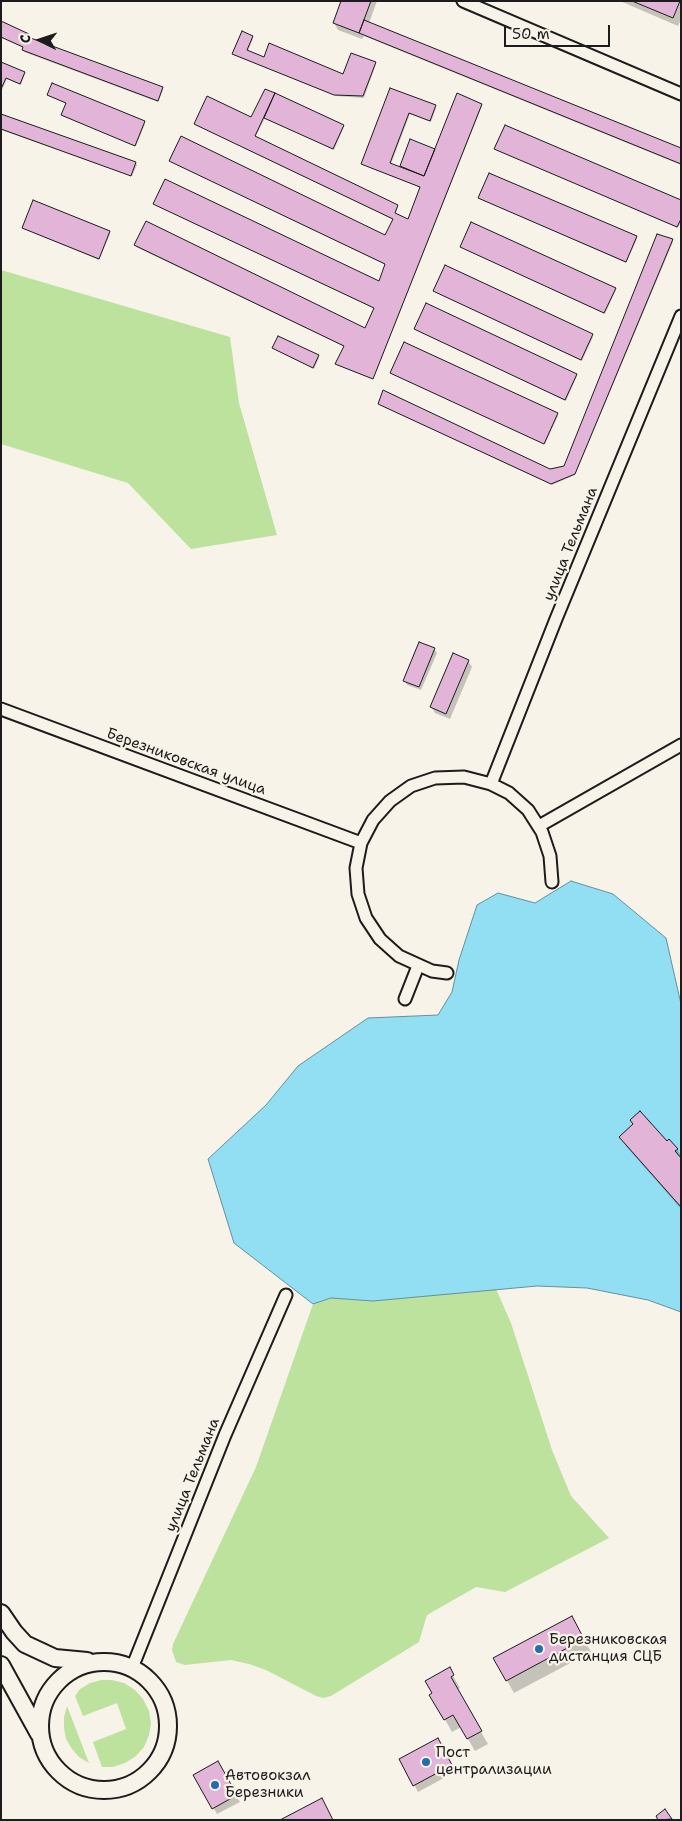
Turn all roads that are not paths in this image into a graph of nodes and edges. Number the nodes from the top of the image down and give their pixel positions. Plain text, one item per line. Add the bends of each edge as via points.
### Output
1 (462, 1) edge
2 (681, 94) edge
3 (681, 316) edge
4 (1, 709) edge
5 (681, 745) edge
6 (491, 784) junction
7 (538, 826) junction
8 (361, 843) junction
9 (552, 882) dead end
10 (418, 966) junction
11 (447, 973) dead end
12 (405, 999) dead end
13 (286, 1295) dead end
14 (1, 1613) edge
15 (97, 1662) junction
16 (1, 1665) edge
17 (132, 1668) junction
18 (39, 1734) junction

1 - 2 street
3 - 6 street, улица Тельмана
4 - 8 street, Березниковская улица
5 - 7 street
6 - 7 street via 509,793 528,810
6 - 8 street via 464,777 435,778 411,786 390,800 372,820
7 - 9 street via 550,856
8 - 10 street via 356,868 358,894 366,918 380,939 399,956
10 - 11 street
10 - 12 street
13 - 17 street, улица Тельмана via 225,1436
14 - 15 main road via 25,1644 42,1653 56,1658
15 - 17 main road via 114,1662
15 - 18 main road via 83,1664 58,1680 42,1705
16 - 18 main road
17 - 18 main road via 158,1689 168,1724 163,1752 152,1769 134,1783 115,1790 75,1784 50,1762

